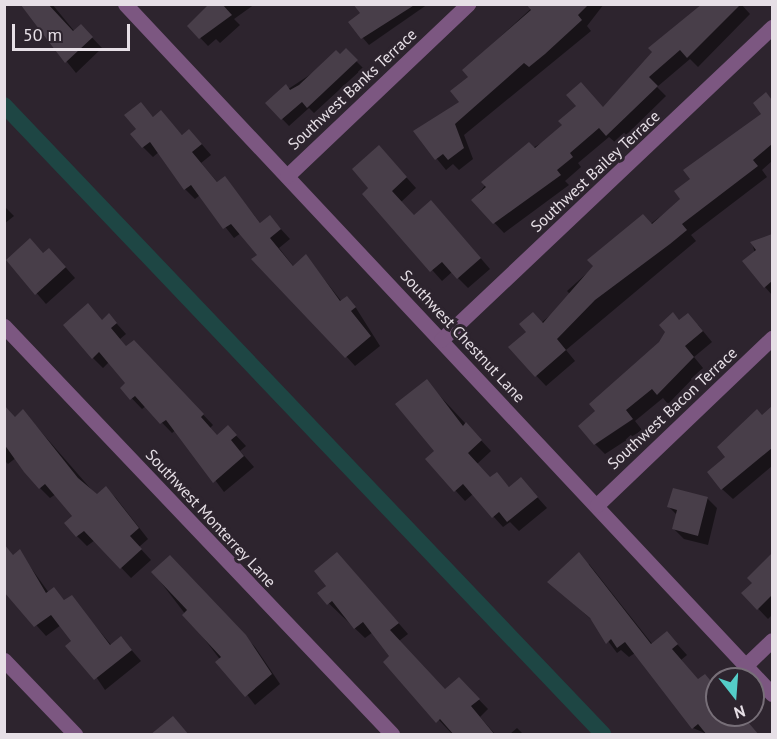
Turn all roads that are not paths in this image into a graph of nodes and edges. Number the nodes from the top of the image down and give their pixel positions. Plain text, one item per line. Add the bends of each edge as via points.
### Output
1 (148, 4) edge
2 (468, 4) edge
3 (131, 10) edge
4 (772, 27) edge
5 (287, 176) junction
6 (7, 332) edge
7 (772, 338) edge
8 (441, 340) junction
9 (597, 505) junction
10 (772, 640) edge
11 (4, 660) edge
12 (745, 666) junction
13 (772, 694) edge
14 (75, 735) edge
15 (392, 735) edge

1 - 3 street
2 - 5 street, Southwest Banks Terrace
3 - 5 street, Southwest Chestnut Lane
4 - 8 street, Southwest Bailey Terrace
5 - 8 street, Southwest Chestnut Lane
6 - 15 street, Southwest Monterrey Lane
7 - 9 street, Southwest Bacon Terrace
8 - 9 street, Southwest Chestnut Lane
9 - 12 street, Southwest Chestnut Lane
10 - 12 street
11 - 14 street
12 - 13 street, Southwest Chestnut Lane

